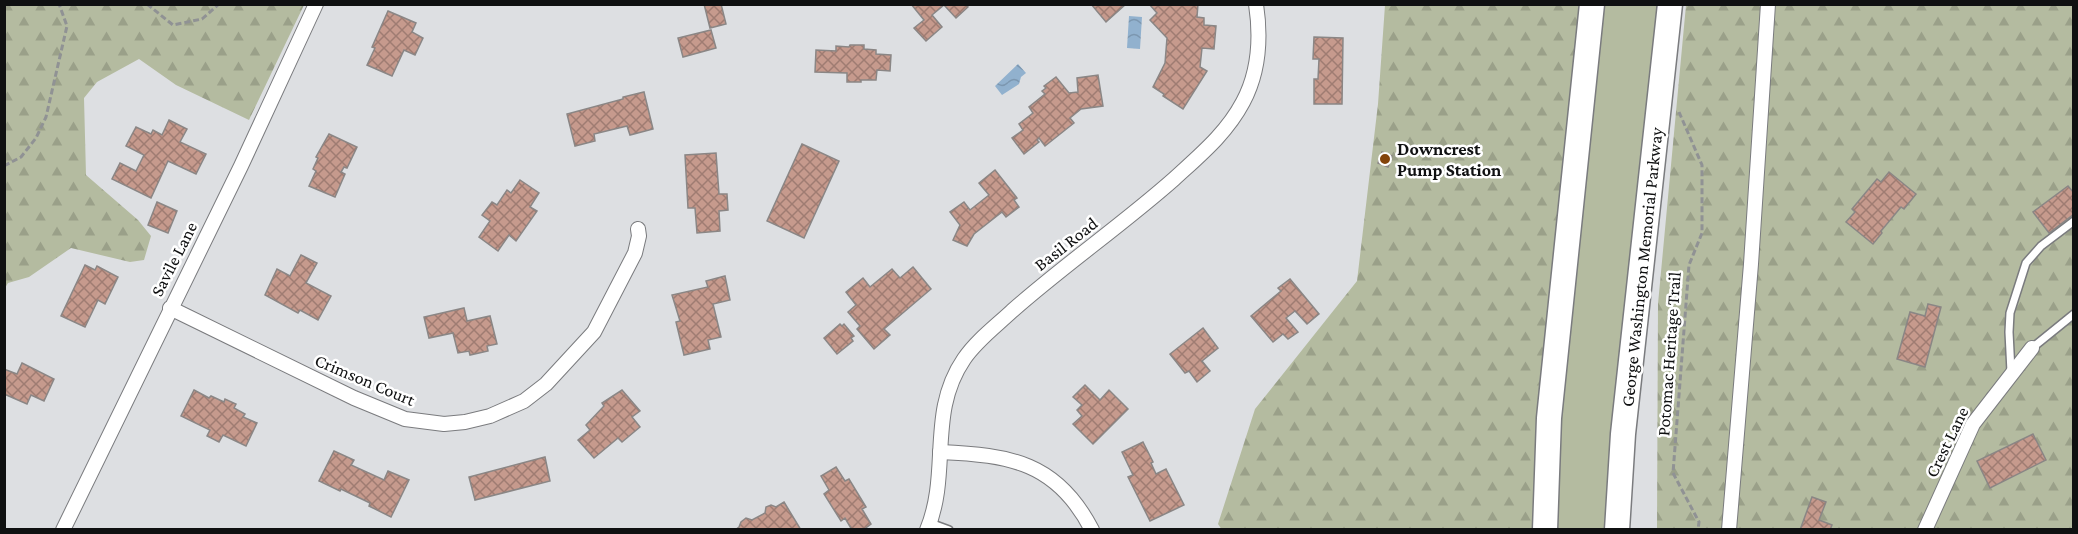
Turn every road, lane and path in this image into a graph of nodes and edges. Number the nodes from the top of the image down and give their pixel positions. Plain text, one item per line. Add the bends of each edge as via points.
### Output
1 (59, 4) edge
2 (147, 4) edge
3 (219, 4) edge
4 (316, 4) edge
5 (1256, 4) edge
6 (1592, 4) edge
7 (1670, 4) edge
8 (1768, 4) edge
9 (1679, 111) dead end
10 (4, 166) edge
11 (2073, 221) edge
12 (638, 229) dead end
13 (170, 308) junction
14 (2073, 314) edge
15 (2032, 348) joint
16 (2011, 374) junction
17 (940, 452) junction
18 (928, 526) edge
19 (63, 530) edge
20 (949, 530) edge
21 (1092, 530) edge
22 (1545, 530) edge
23 (1617, 530) edge
24 (1698, 530) edge
25 (1729, 530) edge
26 (1925, 530) edge

1 - 10 path via 67,26 46,117 21,157
2 - 3 path via 173,25 202,19
4 - 13 street, Savile Lane
5 - 17 street, Basil Road via 1258,50 1253,76 1230,124 1156,194 1032,294 965,357 944,401
6 - 22 highway via 1549,418
7 - 23 highway, George Washington Memorial Parkway via 1623,434
8 - 25 street
9 - 24 path, Potomac Heritage Trail via 1702,165 1702,233 1689,266 1674,473 1699,522
11 - 16 lane via 2026,263 2010,313
12 - 13 street, Crimson Court via 635,253 587,340 546,384 524,400 490,416 465,422 444,424 405,419
13 - 19 street, Savile Lane
14 - 15 lane
15 - 16 street, Crest Lane
16 - 26 street, Crest Lane via 1973,424
17 - 18 street, Basil Road via 938,493
17 - 21 street via 996,456 1036,469 1071,498
18 - 20 lane

